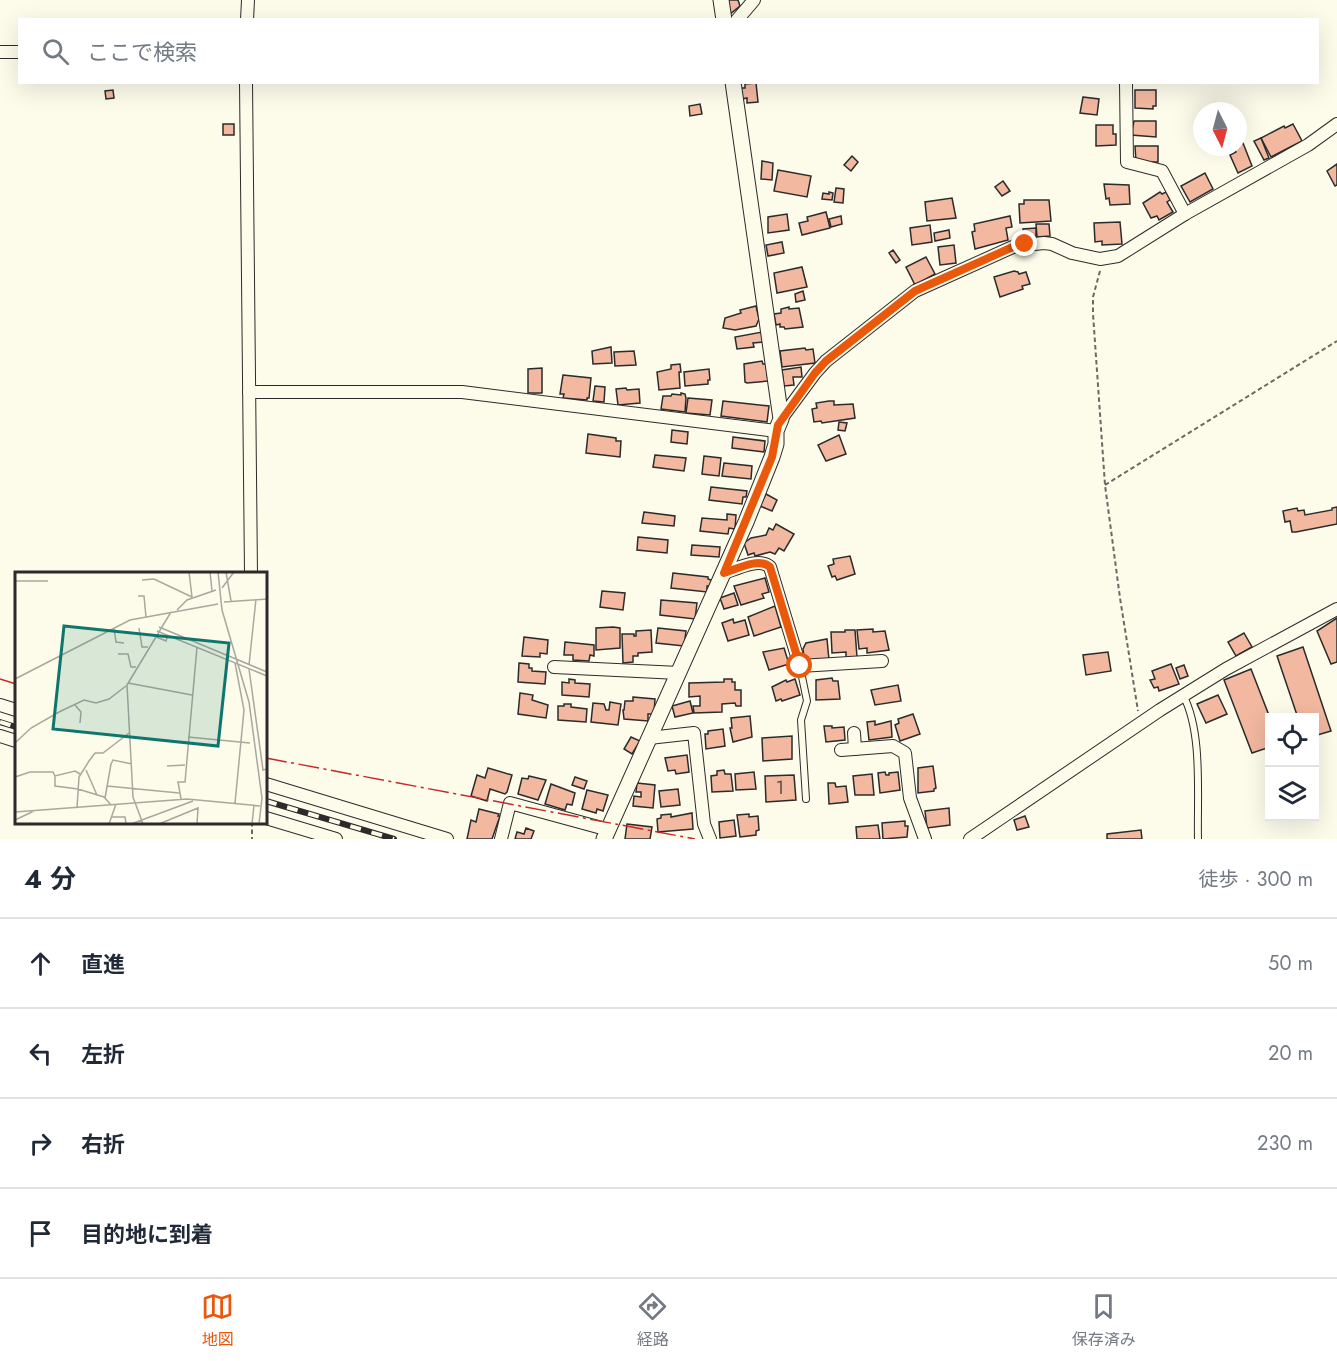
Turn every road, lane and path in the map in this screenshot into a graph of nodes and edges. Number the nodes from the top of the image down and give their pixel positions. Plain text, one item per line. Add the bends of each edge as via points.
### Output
1 (248, 0) edge
2 (721, 0) edge
3 (754, 0) edge
4 (247, 18) edge
5 (724, 18) edge
6 (739, 18) edge
7 (0, 52) edge
8 (18, 52) edge
9 (246, 84) edge
10 (733, 84) edge
11 (1126, 84) edge
12 (1337, 124) edge
13 (1185, 214) junction
14 (1100, 259) junction
15 (1337, 341) edge
16 (249, 392) junction
17 (778, 425) junction
18 (1105, 485) junction
19 (251, 572) edge
20 (724, 573) junction
21 (1337, 609) edge
22 (882, 661) dead end
23 (800, 666) junction
24 (554, 667) dead end
25 (679, 673) junction
26 (1183, 695) junction
27 (0, 705) edge
28 (15, 710) edge
29 (1140, 723) junction
30 (854, 733) dead end
31 (0, 736) edge
32 (649, 738) junction
33 (15, 741) edge
34 (855, 748) junction
35 (841, 750) dead end
36 (267, 784) edge
37 (806, 799) dead end
38 (267, 818) edge
39 (606, 834) edge
40 (336, 839) edge
41 (447, 839) edge
42 (501, 839) edge
43 (710, 839) edge
44 (925, 839) edge
45 (970, 839) edge
46 (1198, 839) edge

1 - 4 street
2 - 5 street
3 - 6 street
7 - 8 street
9 - 16 street
10 - 17 street
11 - 13 street via 1126,162 1162,171
12 - 13 street via 1308,145
13 - 14 street via 1118,256
14 - 17 street via 1052,244 1025,244 915,291 826,361
14 - 18 path via 1093,314
15 - 18 path
16 - 17 street via 462,392
16 - 19 street
17 - 20 street via 772,457
18 - 29 path
20 - 23 street via 759,562 770,567
20 - 25 street
21 - 26 street
22 - 23 street
23 - 37 lane via 807,701 801,720
24 - 25 street
25 - 32 street
26 - 29 street
26 - 46 lane via 1196,735
27 - 28 street
29 - 45 street
30 - 34 street
31 - 33 street
32 - 39 street
32 - 43 street via 694,733 704,824
34 - 35 street
34 - 44 street via 893,746 905,753 910,798
36 - 41 street
38 - 40 street
39 - 42 street via 510,803

